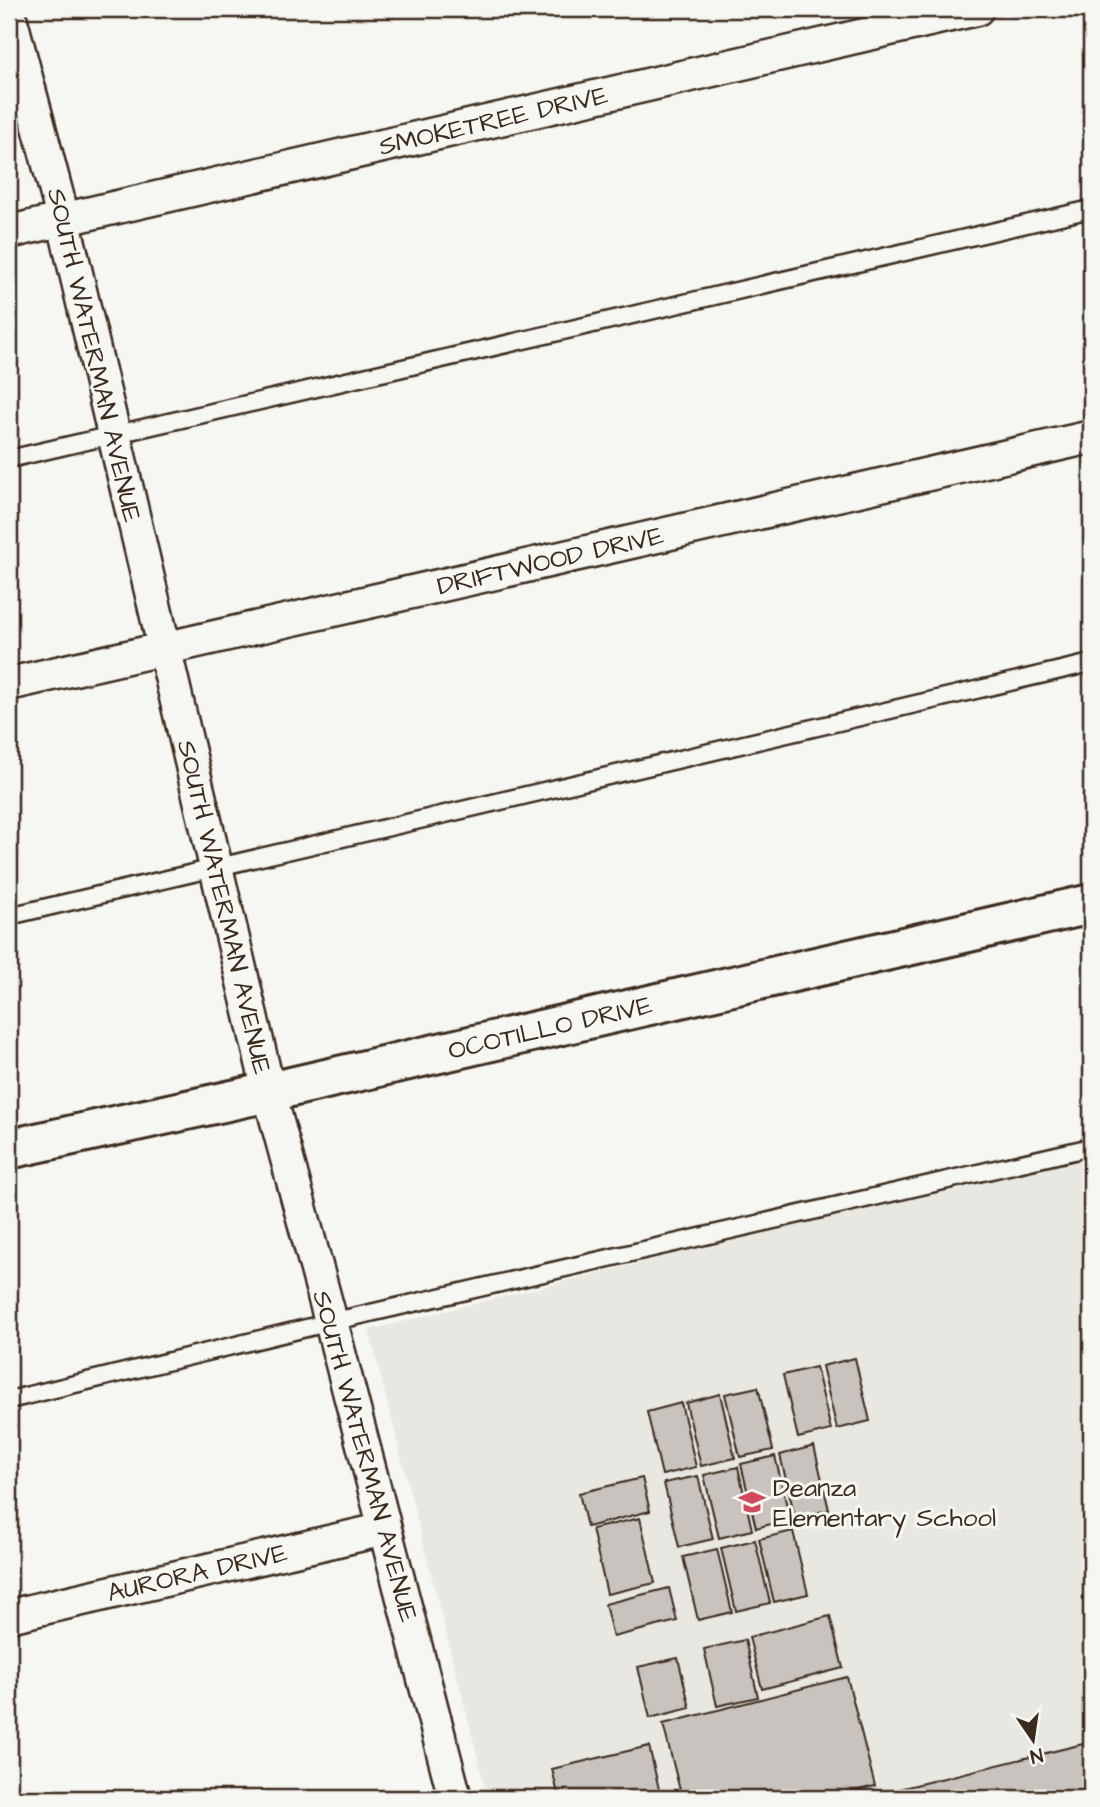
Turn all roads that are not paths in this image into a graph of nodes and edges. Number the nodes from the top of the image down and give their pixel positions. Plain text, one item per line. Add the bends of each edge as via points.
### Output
1 (977, 9) edge
2 (10, 10) edge
3 (1091, 209) edge
4 (63, 218) junction
5 (9, 232) edge
6 (114, 434) junction
7 (1091, 437) edge
8 (9, 459) edge
9 (164, 648) junction
10 (1091, 663) edge
11 (9, 684) edge
12 (216, 868) junction
13 (1091, 904) edge
14 (9, 916) edge
15 (268, 1092) junction
16 (1091, 1147) edge
17 (9, 1149) edge
18 (331, 1322) junction
19 (9, 1400) edge
20 (385, 1529) junction
21 (9, 1616) edge
22 (455, 1798) edge

1 - 4 street, SMOKETREE DRIVE
2 - 4 street, SOUTH WATERMAN AVENUE
3 - 6 lane
4 - 5 street, SMOKETREE DRIVE
4 - 6 street, SOUTH WATERMAN AVENUE
6 - 8 lane
6 - 9 street, SOUTH WATERMAN AVENUE
7 - 9 street, DRIFTWOOD DRIVE
9 - 11 street, DRIFTWOOD DRIVE
9 - 12 street, SOUTH WATERMAN AVENUE
10 - 12 lane
12 - 14 lane
12 - 15 street, SOUTH WATERMAN AVENUE
13 - 15 street, OCOTILLO DRIVE
15 - 17 street, OCOTILLO DRIVE
15 - 18 street, SOUTH WATERMAN AVENUE
16 - 18 lane
18 - 19 lane
18 - 20 street, SOUTH WATERMAN AVENUE
20 - 21 street, AURORA DRIVE
20 - 22 street, SOUTH WATERMAN AVENUE

